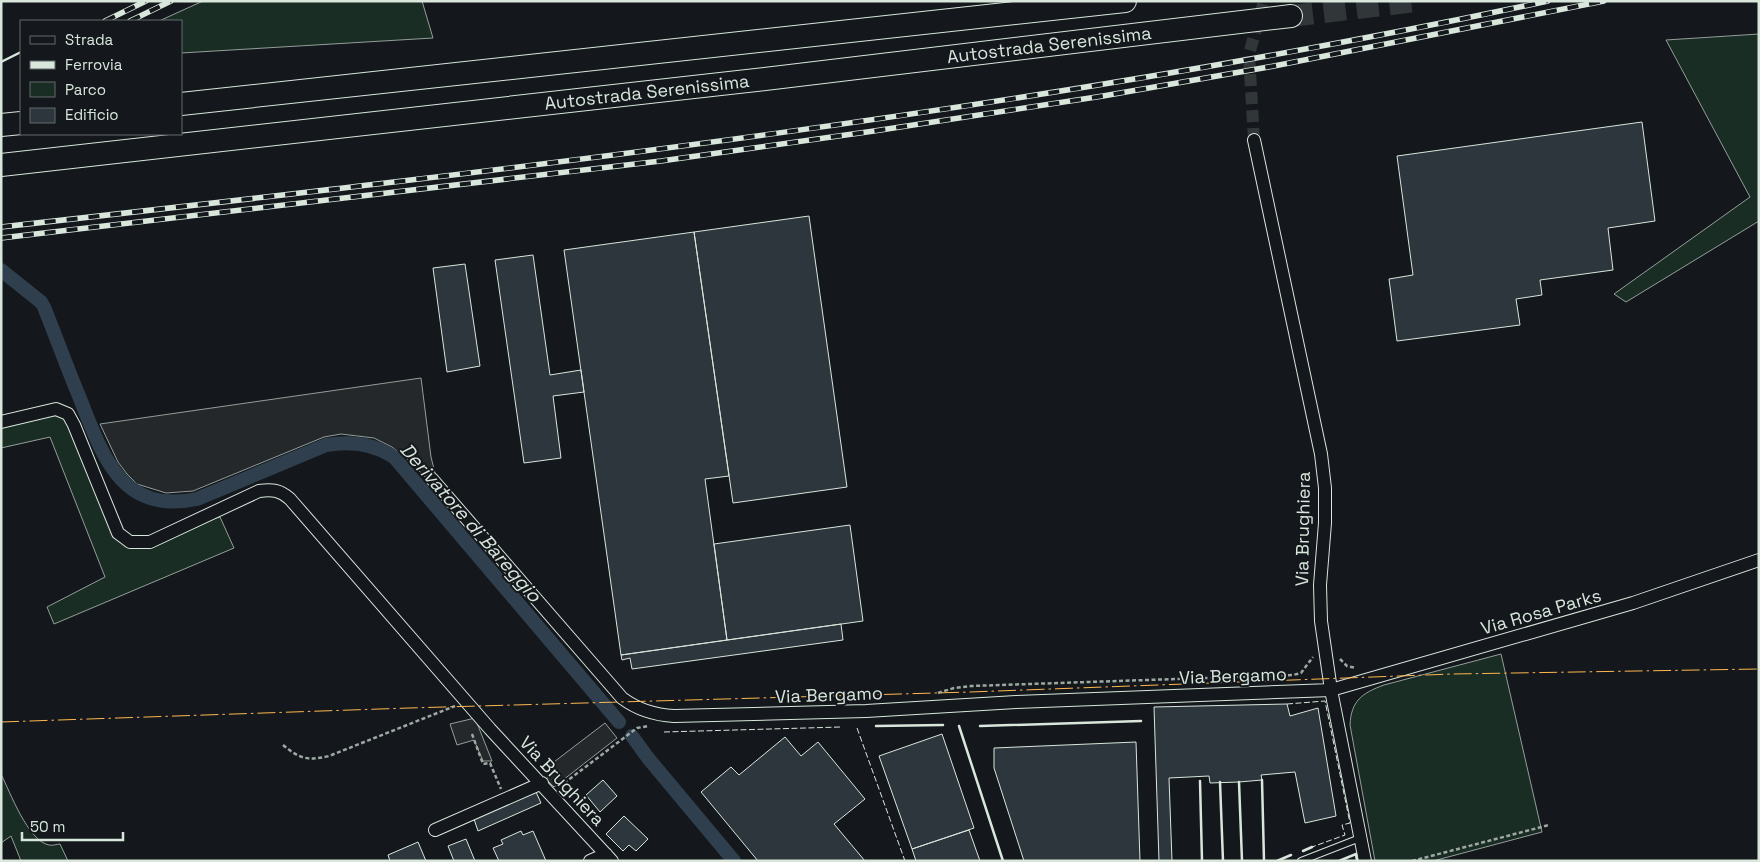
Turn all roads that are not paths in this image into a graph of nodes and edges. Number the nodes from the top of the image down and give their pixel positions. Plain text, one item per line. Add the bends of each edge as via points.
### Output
1 (1125, 1) edge
2 (1291, 16) tunnel mouth
3 (182, 104) edge
4 (20, 123) edge
5 (1, 125) edge
6 (1254, 140) tunnel mouth
7 (1, 165) edge
8 (1, 422) edge
9 (432, 479) dead end
10 (1759, 560) edge
11 (1331, 690) junction
12 (542, 783) junction
13 (435, 830) dead end
14 (1360, 838) junction
15 (609, 857) edge
16 (590, 861) edge
17 (1301, 861) edge
18 (1365, 861) edge

1 - 3 highway, Autostrada Serenissima
2 - 7 highway, Autostrada Serenissima
4 - 5 highway
6 - 11 street, Via Brughiera via 1292,312 1325,488 1321,621
8 - 12 street, Via Brughiera via 56,409 68,414 118,532 130,542 150,542 259,491 272,490 284,494
9 - 11 street, Via Bergamo via 622,698 634,707 659,715 857,712 1016,702
10 - 11 street, Via Rosa Parks via 1633,604
11 - 14 street, Via Brughiera
12 - 13 street
12 - 15 street, Via Brughiera
14 - 17 lane
14 - 18 street, Via Brughiera
15 - 16 street

